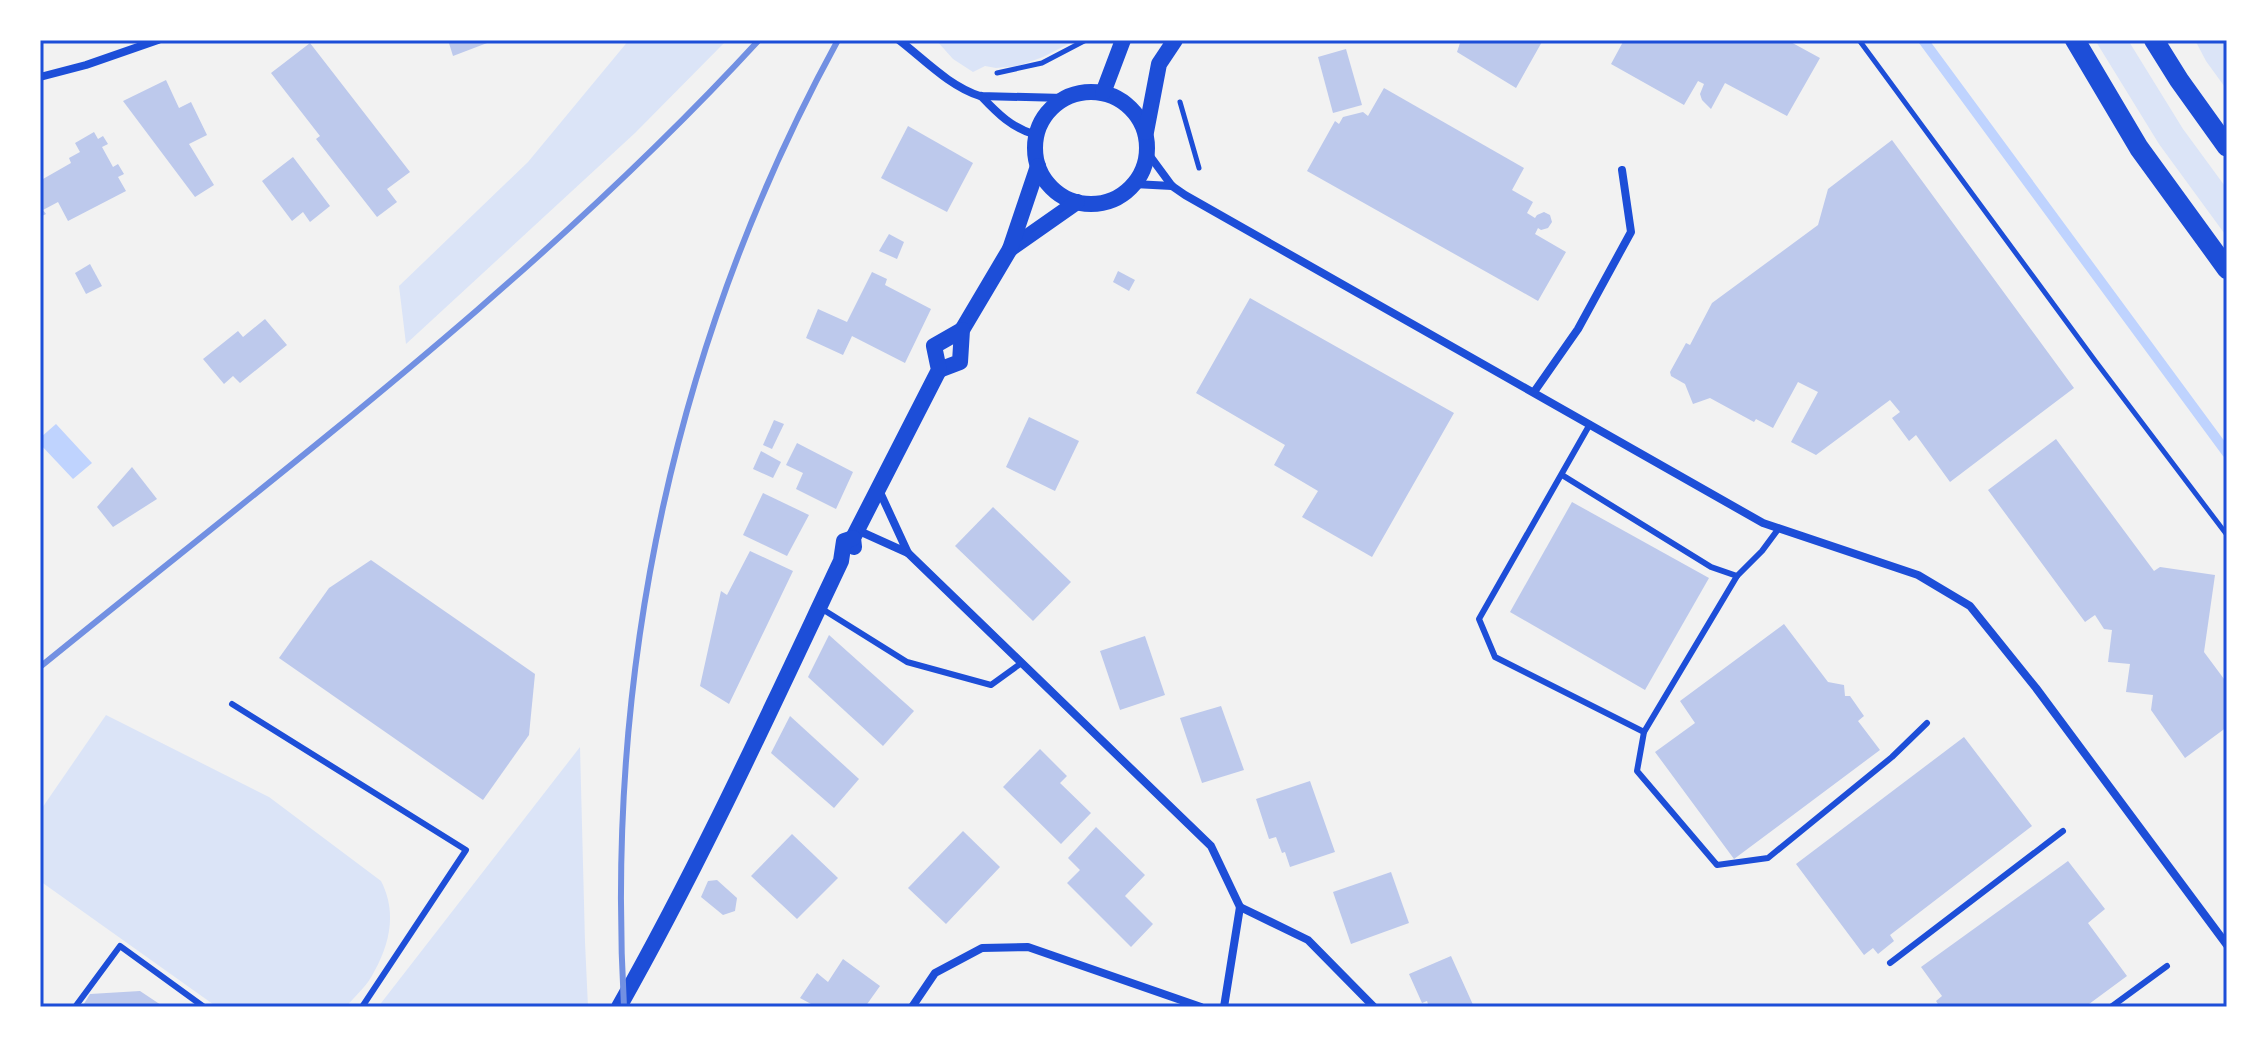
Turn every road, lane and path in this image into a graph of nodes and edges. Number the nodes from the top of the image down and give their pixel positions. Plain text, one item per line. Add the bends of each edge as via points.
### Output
1 (158, 40) edge
2 (899, 40) edge
3 (1086, 40) edge
4 (1123, 40) edge
5 (1175, 40) edge
6 (1859, 40) edge
7 (2075, 40) edge
8 (2154, 40) edge
9 (989, 73) dead end
10 (40, 77) edge
11 (1103, 93) junction
12 (980, 96) junction
13 (1064, 98) junction
14 (1179, 99) dead end
15 (1146, 134) junction
16 (1036, 135) junction
17 (2227, 147) edge
18 (1147, 152) junction
19 (1038, 166) junction
20 (1199, 168) dead end
21 (1622, 170) dead end
22 (1134, 184) junction
23 (1172, 186) junction
24 (1077, 202) junction
25 (1010, 249) junction
26 (2227, 269) edge
27 (962, 330) junction
28 (939, 370) junction
29 (1534, 392) junction
30 (1590, 424) junction
31 (1562, 475) junction
32 (878, 488) junction
33 (1779, 528) junction
34 (855, 534) junction
35 (2227, 535) edge
36 (908, 553) junction
37 (1737, 576) junction
38 (819, 607) junction
39 (1020, 664) junction
40 (232, 704) dead end
41 (1927, 723) dead end
42 (1644, 732) junction
43 (2063, 831) dead end
44 (1240, 907) junction
45 (2227, 945) edge
46 (1890, 963) dead end
47 (2167, 966) dead end
48 (75, 1007) edge
49 (204, 1007) edge
50 (362, 1007) edge
51 (619, 1007) edge
52 (912, 1007) edge
53 (1201, 1007) edge
54 (1224, 1007) edge
55 (1374, 1007) edge
56 (2111, 1007) edge

1 - 10 street
2 - 12 street via 940,74
3 - 9 path via 1042,63
4 - 11 main road
5 - 15 main road via 1159,64
6 - 35 path
7 - 26 main road via 2139,148
8 - 17 main road
11 - 13 main road
11 - 15 main road via 1130,107
12 - 13 street
12 - 16 street via 1021,131
13 - 16 main road via 1042,120
14 - 20 path
15 - 18 main road
16 - 19 main road
18 - 22 main road
18 - 23 street
19 - 24 main road via 1047,182
19 - 25 main road
21 - 29 street via 1631,232 1578,329
22 - 23 street
22 - 24 main road via 1109,201
23 - 29 street
24 - 25 main road
25 - 27 main road
27 - 28 main road via 960,362
27 - 28 main road via 934,346
28 - 32 main road
29 - 30 street
30 - 31 lane
30 - 33 street
31 - 37 lane via 1711,567
31 - 42 lane via 1479,619 1495,657
32 - 34 main road
32 - 36 street
33 - 37 lane
33 - 45 street via 1918,575 1970,606
34 - 36 street
34 - 38 main road via 854,553 841,561
36 - 39 street
37 - 42 lane
38 - 39 lane via 907,662 991,685
38 - 51 main road via 666,923
39 - 44 street via 1211,846
40 - 50 lane via 466,850
41 - 42 lane via 1768,858 1717,865 1637,771
43 - 46 lane
44 - 54 street
44 - 55 street via 1308,940
47 - 56 lane
48 - 49 lane via 120,946
52 - 53 street via 935,973 982,948 1028,947

